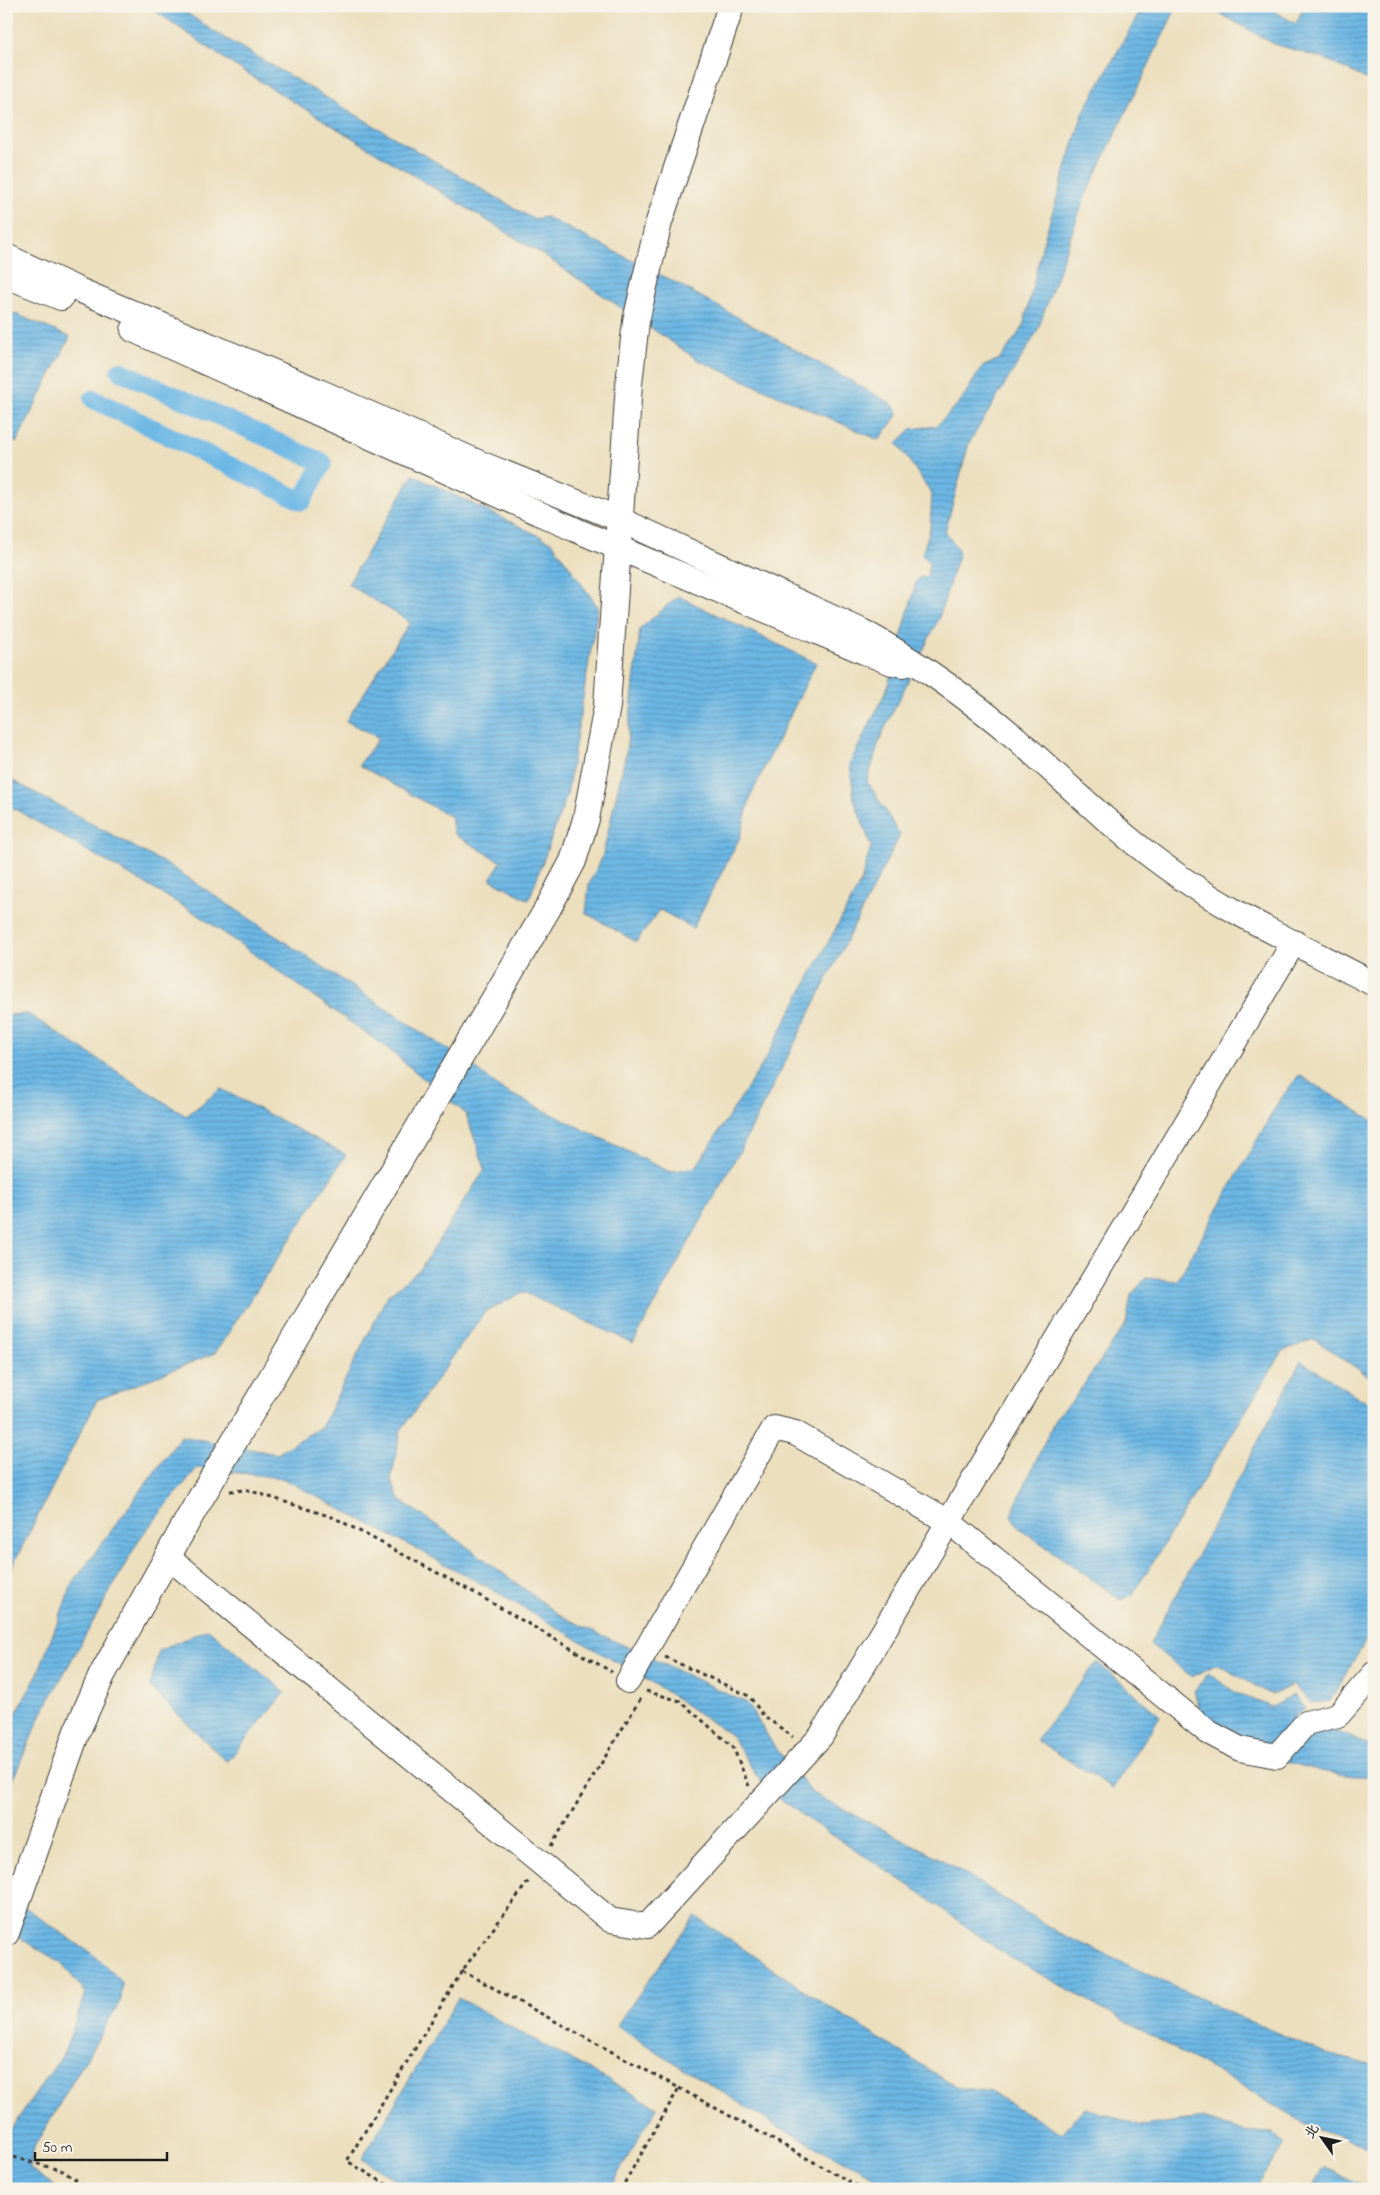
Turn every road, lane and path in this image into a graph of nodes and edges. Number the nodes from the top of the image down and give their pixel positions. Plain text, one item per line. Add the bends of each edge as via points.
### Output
1 (731, 6) edge
2 (6, 256) edge
3 (6, 276) edge
4 (619, 519) junction
5 (617, 547) junction
6 (918, 667) junction
7 (1294, 942) junction
8 (1374, 984) edge
9 (204, 1491) junction
10 (949, 1522) junction
11 (167, 1556) junction
12 (646, 1648) junction
13 (1374, 1674) edge
14 (636, 1686) junction
15 (801, 1742) dead end
16 (753, 1794) dead end
17 (540, 1863) junction
18 (6, 1933) edge
19 (462, 1971) junction
20 (679, 2088) junction
21 (6, 2155) edge
22 (90, 2189) edge
23 (394, 2189) edge
24 (621, 2189) edge
25 (863, 2189) edge

1 - 4 main road via 659,222 636,321
2 - 4 street via 480,463
3 - 5 street via 150,337
4 - 5 main road
4 - 6 street via 829,614 891,647
5 - 6 street via 864,652 892,663
5 - 9 main road via 607,706 586,819 573,860 548,908
6 - 7 street via 1015,738 1099,814 1164,866
7 - 8 street
7 - 10 street
9 - 11 main road
9 - 14 path via 248,1490 335,1518 473,1592
10 - 12 street via 795,1434 774,1428
10 - 13 street via 1208,1732 1240,1749 1277,1756 1306,1723 1338,1715
10 - 17 street via 822,1736 647,1926 610,1920
11 - 17 street
11 - 18 main road via 102,1675 77,1731
12 - 14 street
12 - 15 path via 749,1696 763,1715
14 - 16 path via 680,1701 733,1747
14 - 17 path
17 - 19 path
19 - 20 path
19 - 23 path via 346,2161
20 - 24 path
20 - 25 path
21 - 22 path via 63,2171

